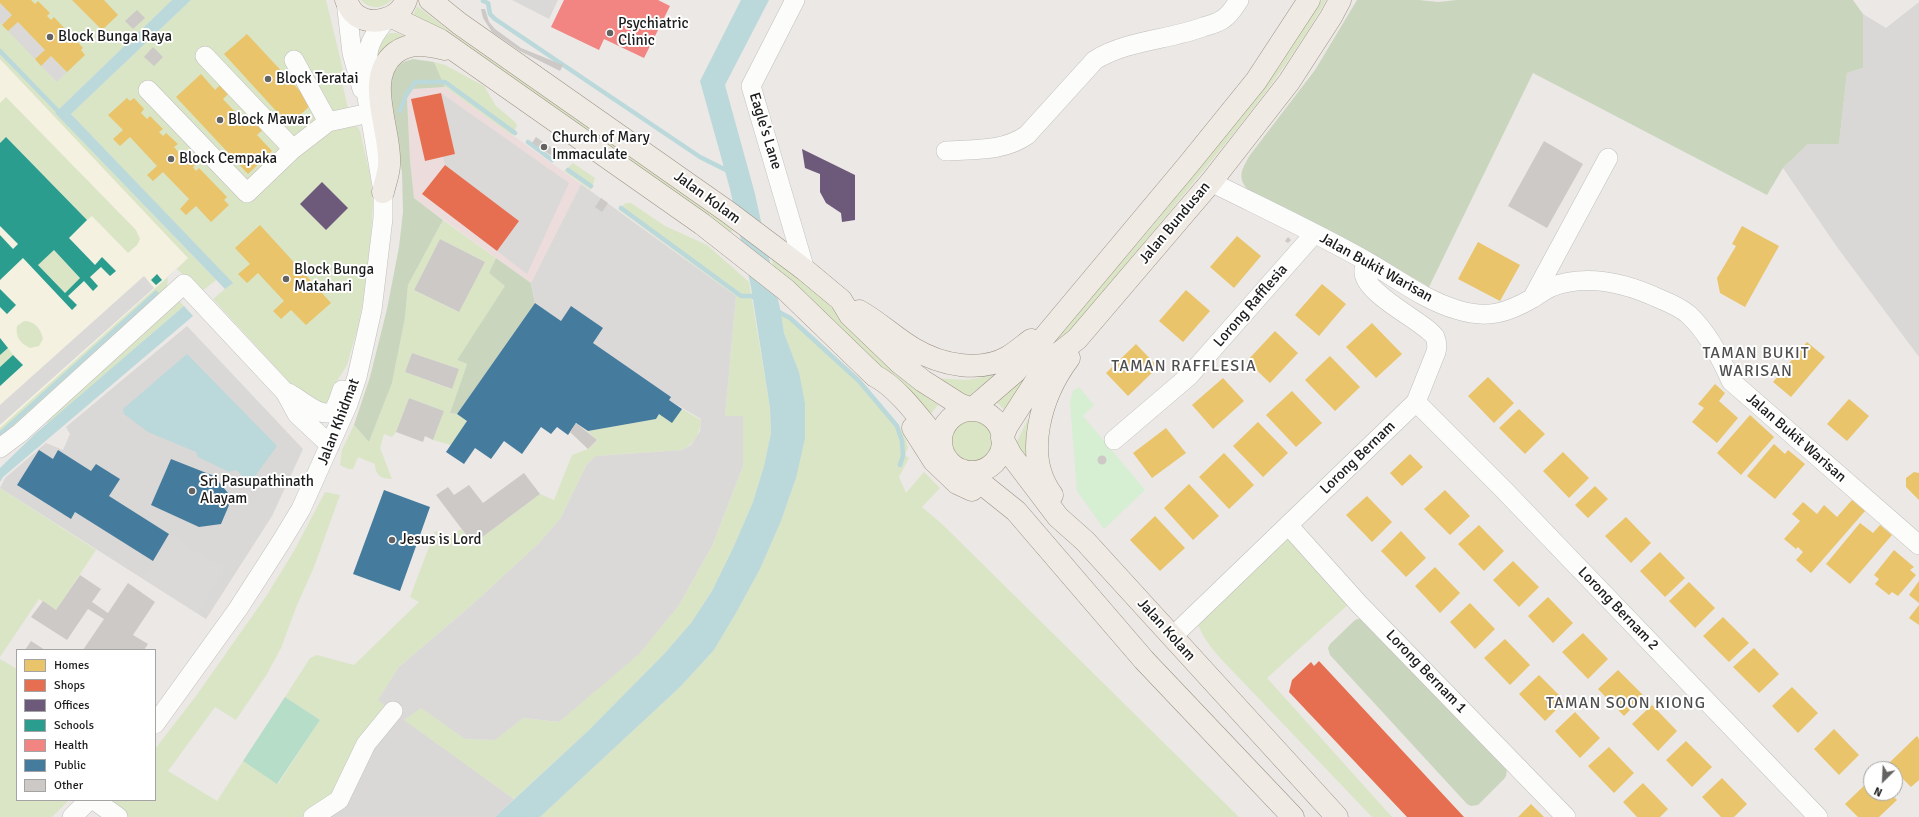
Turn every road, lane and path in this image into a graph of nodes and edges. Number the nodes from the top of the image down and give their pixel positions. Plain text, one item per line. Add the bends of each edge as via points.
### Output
1 (346, 0) edge
2 (406, 0) edge
3 (430, 0) edge
4 (795, 0) edge
5 (1239, 0) edge
6 (1309, 0) edge
7 (1340, 0) edge
8 (389, 18) junction
9 (458, 52) junction
10 (205, 56) dead end
11 (294, 60) dead end
12 (148, 90) dead end
13 (368, 105) junction
14 (328, 122) junction
15 (293, 149) junction
16 (946, 151) dead end
17 (1608, 158) dead end
18 (1211, 182) junction
19 (382, 192) junction
20 (1314, 234) junction
21 (1368, 262) junction
22 (804, 270) junction
23 (1532, 298) junction
24 (841, 300) junction
25 (1064, 315) junction
26 (1077, 339) junction
27 (875, 376) junction
28 (357, 377) junction
29 (285, 392) junction
30 (1416, 402) junction
31 (972, 409) junction
32 (1002, 438) junction
33 (1114, 440) dead end
34 (941, 444) junction
35 (330, 445) junction
36 (0, 448) edge
37 (962, 470) junction
38 (1288, 525) junction
39 (1032, 530) junction
40 (1085, 541) junction
41 (1919, 545) edge
42 (1172, 637) junction
43 (393, 711) dead end
44 (156, 723) edge
45 (88, 801) edge
46 (95, 801) edge
47 (72, 817) edge
48 (118, 817) edge
49 (313, 817) edge
50 (1293, 817) edge
51 (1338, 817) edge
52 (1566, 817) edge
53 (1818, 817) edge

1 - 8 main road via 356,15 374,22
1 - 13 street, Jalan Khidmat via 352,53 360,86
2 - 8 main road via 399,11
3 - 22 main road, Jalan Kolam via 460,24 728,212
4 - 22 street, Eagle's Lane via 751,86
5 - 16 street via 1224,19 1217,22 1193,31 1126,46 1095,60 1019,141 998,147
6 - 25 main road, Jalan Bundusan via 1256,81
7 - 18 main road, Jalan Bundusan via 1289,82
8 - 9 main road, Jalan Kolam via 440,40
8 - 13 street, Jalan Khidmat via 370,45
9 - 19 main road via 418,45 398,52 391,57 384,69 379,80 389,165
9 - 27 main road, Jalan Kolam via 738,251 786,290
10 - 15 street
11 - 14 street
12 - 15 street via 247,192
13 - 14 street
13 - 19 street, Jalan Khidmat
14 - 15 street
17 - 23 street
18 - 20 street, Jalan Bukit Warisan
18 - 26 main road, Jalan Bundusan
19 - 28 street, Jalan Khidmat via 383,218 378,267 372,310
20 - 21 street, Jalan Bukit Warisan
20 - 33 street, Lorong Rafflesia via 1189,376
21 - 23 street, Jalan Bukit Warisan via 1424,298 1459,310 1490,315 1508,311
21 - 30 street, Lorong Bernam via 1364,271 1370,285 1398,310 1435,337 1436,352
22 - 24 main road, Jalan Kolam
23 - 41 street, Jalan Bukit Warisan via 1551,287 1572,282 1605,280 1638,288 1682,311 1708,337 1731,382
24 - 25 main road via 877,320 914,349 947,363 967,365 995,362 1008,357
24 - 31 main road, Jalan Kolam via 850,315 900,363 923,381 959,404
25 - 31 main road, Jalan Bundusan via 1015,372
26 - 32 main road, Jalan Bundusan via 1049,361
26 - 40 main road via 1072,352 1054,379 1043,406 1037,442 1043,480
27 - 34 main road, Jalan Kolam via 884,380 895,391
27 - 39 main road, Jalan Kolam via 879,386 906,417 934,461 957,483 984,497
28 - 29 street via 349,379 344,385 331,412 316,410
28 - 35 street, Jalan Khidmat
29 - 35 street via 297,414
29 - 36 street via 184,284 20,433
30 - 38 street, Lorong Bernam
30 - 53 street, Lorong Bernam 2
31 - 32 main road via 981,411 996,421
31 - 34 main road via 956,414 949,420 944,427
32 - 37 main road via 1000,455 991,465 980,471
32 - 40 main road, Jalan Kolam via 1011,455 1058,517
34 - 37 main road via 948,460
35 - 44 street, Jalan Khidmat via 301,509 281,542 238,609
37 - 39 main road, Jalan Kolam via 1016,511
38 - 42 street, Lorong Bernam
38 - 52 street, Lorong Bernam 1 via 1359,604
39 - 50 main road, Jalan Kolam via 1144,660
40 - 42 main road, Jalan Kolam
42 - 51 main road, Jalan Kolam
43 - 49 street via 366,744 339,800
45 - 47 street
46 - 48 street

